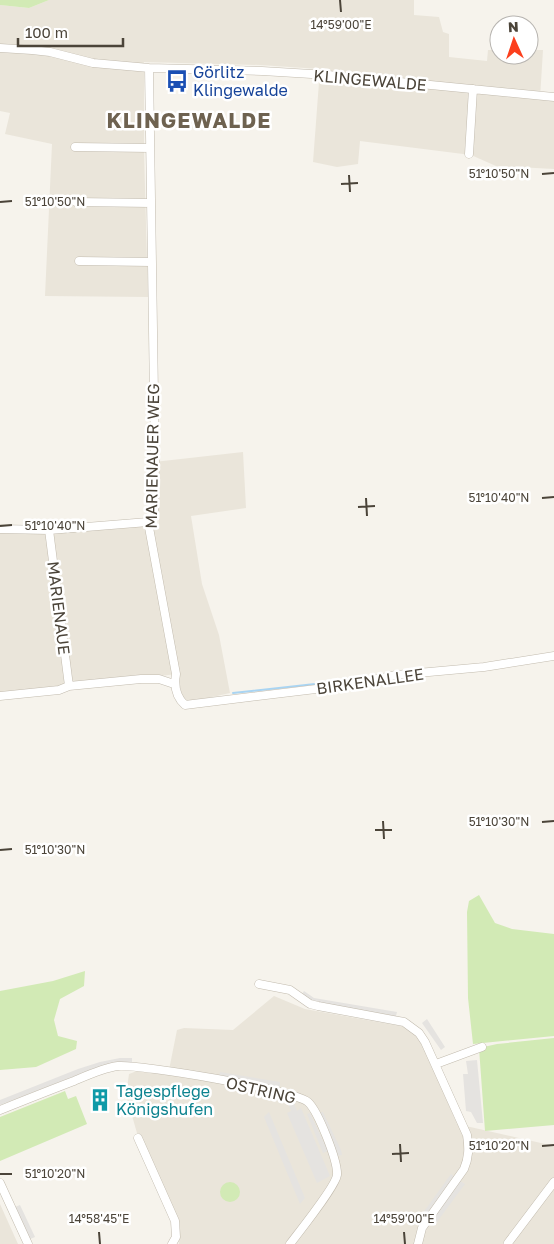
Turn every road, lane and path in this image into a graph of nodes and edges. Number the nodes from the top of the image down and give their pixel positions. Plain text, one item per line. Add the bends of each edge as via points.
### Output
1 (0, 48) edge
2 (149, 68) junction
3 (473, 89) junction
4 (554, 97) edge
5 (75, 147) dead end
6 (150, 148) junction
7 (469, 154) dead end
8 (76, 202) dead end
9 (151, 203) junction
10 (79, 261) dead end
11 (151, 262) junction
12 (148, 522) junction
13 (0, 529) edge
14 (49, 530) junction
15 (554, 656) edge
16 (174, 684) junction
17 (70, 686) junction
18 (0, 696) edge
19 (186, 705) joint
20 (259, 984) dead end
21 (482, 1047) dead end
22 (436, 1064) junction
23 (0, 1110) edge
24 (138, 1138) dead end
25 (554, 1182) edge
26 (0, 1183) edge
27 (508, 1243) edge
28 (28, 1244) edge
29 (172, 1244) edge
30 (290, 1244) edge
31 (418, 1244) edge

1 - 2 street, KLINGEWALDE
2 - 3 street, KLINGEWALDE via 309,74
2 - 6 street, MARIENAUER WEG
3 - 4 street, KLINGEWALDE
3 - 7 street
5 - 6 street
6 - 9 street, MARIENAUER WEG
8 - 9 street
9 - 11 street, MARIENAUER WEG
10 - 11 street
11 - 12 street, MARIENAUER WEG via 155,461 154,513
12 - 14 street
12 - 16 street, MARIENAUER WEG via 176,674
13 - 14 street
14 - 17 street, MARIENAUE
15 - 19 street, BIRKENALLEE
16 - 17 street via 141,679
16 - 19 street, MARIENAUER WEG via 179,700
17 - 18 street
20 - 22 street via 290,990 310,1004 404,1022 419,1034
21 - 22 street
22 - 31 street via 467,1135 469,1152 464,1169 422,1228
23 - 30 street, OSTRING via 102,1070 125,1066 256,1087 307,1101 334,1156 337,1177
24 - 29 street via 175,1221 176,1236
25 - 27 street
26 - 28 street

